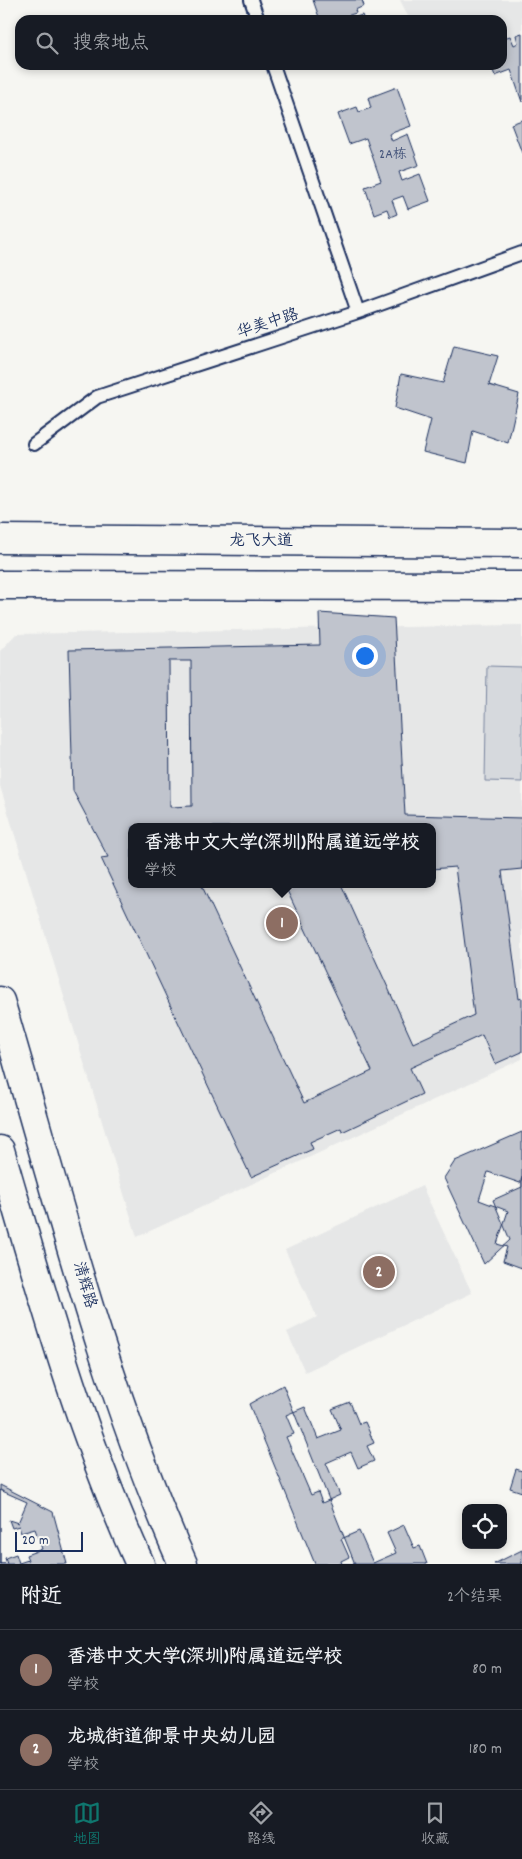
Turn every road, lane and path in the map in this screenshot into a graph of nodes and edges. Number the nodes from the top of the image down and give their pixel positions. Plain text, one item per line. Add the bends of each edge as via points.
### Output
1 (251, 0) edge
2 (256, 15) edge
3 (275, 70) edge
4 (522, 254) edge
5 (358, 312) junction
6 (34, 444) dead end
7 (0, 524) edge
8 (0, 539) edge
9 (66, 540) junction
10 (522, 543) edge
11 (0, 585) edge
12 (66, 585) junction
13 (522, 586) edge
14 (0, 603) edge
15 (0, 1001) edge
16 (0, 1150) edge
17 (140, 1564) edge
18 (184, 1564) edge

1 - 2 lane
3 - 5 lane
4 - 5 lane, 华美中路
5 - 6 lane, 华美中路 via 97,397
7 - 9 street
8 - 9 street, 龙飞大道
9 - 10 street, 龙飞大道
11 - 12 street
12 - 13 street
12 - 14 street
15 - 18 street, 清辉路 via 107,1363 134,1444
16 - 17 street via 74,1396

